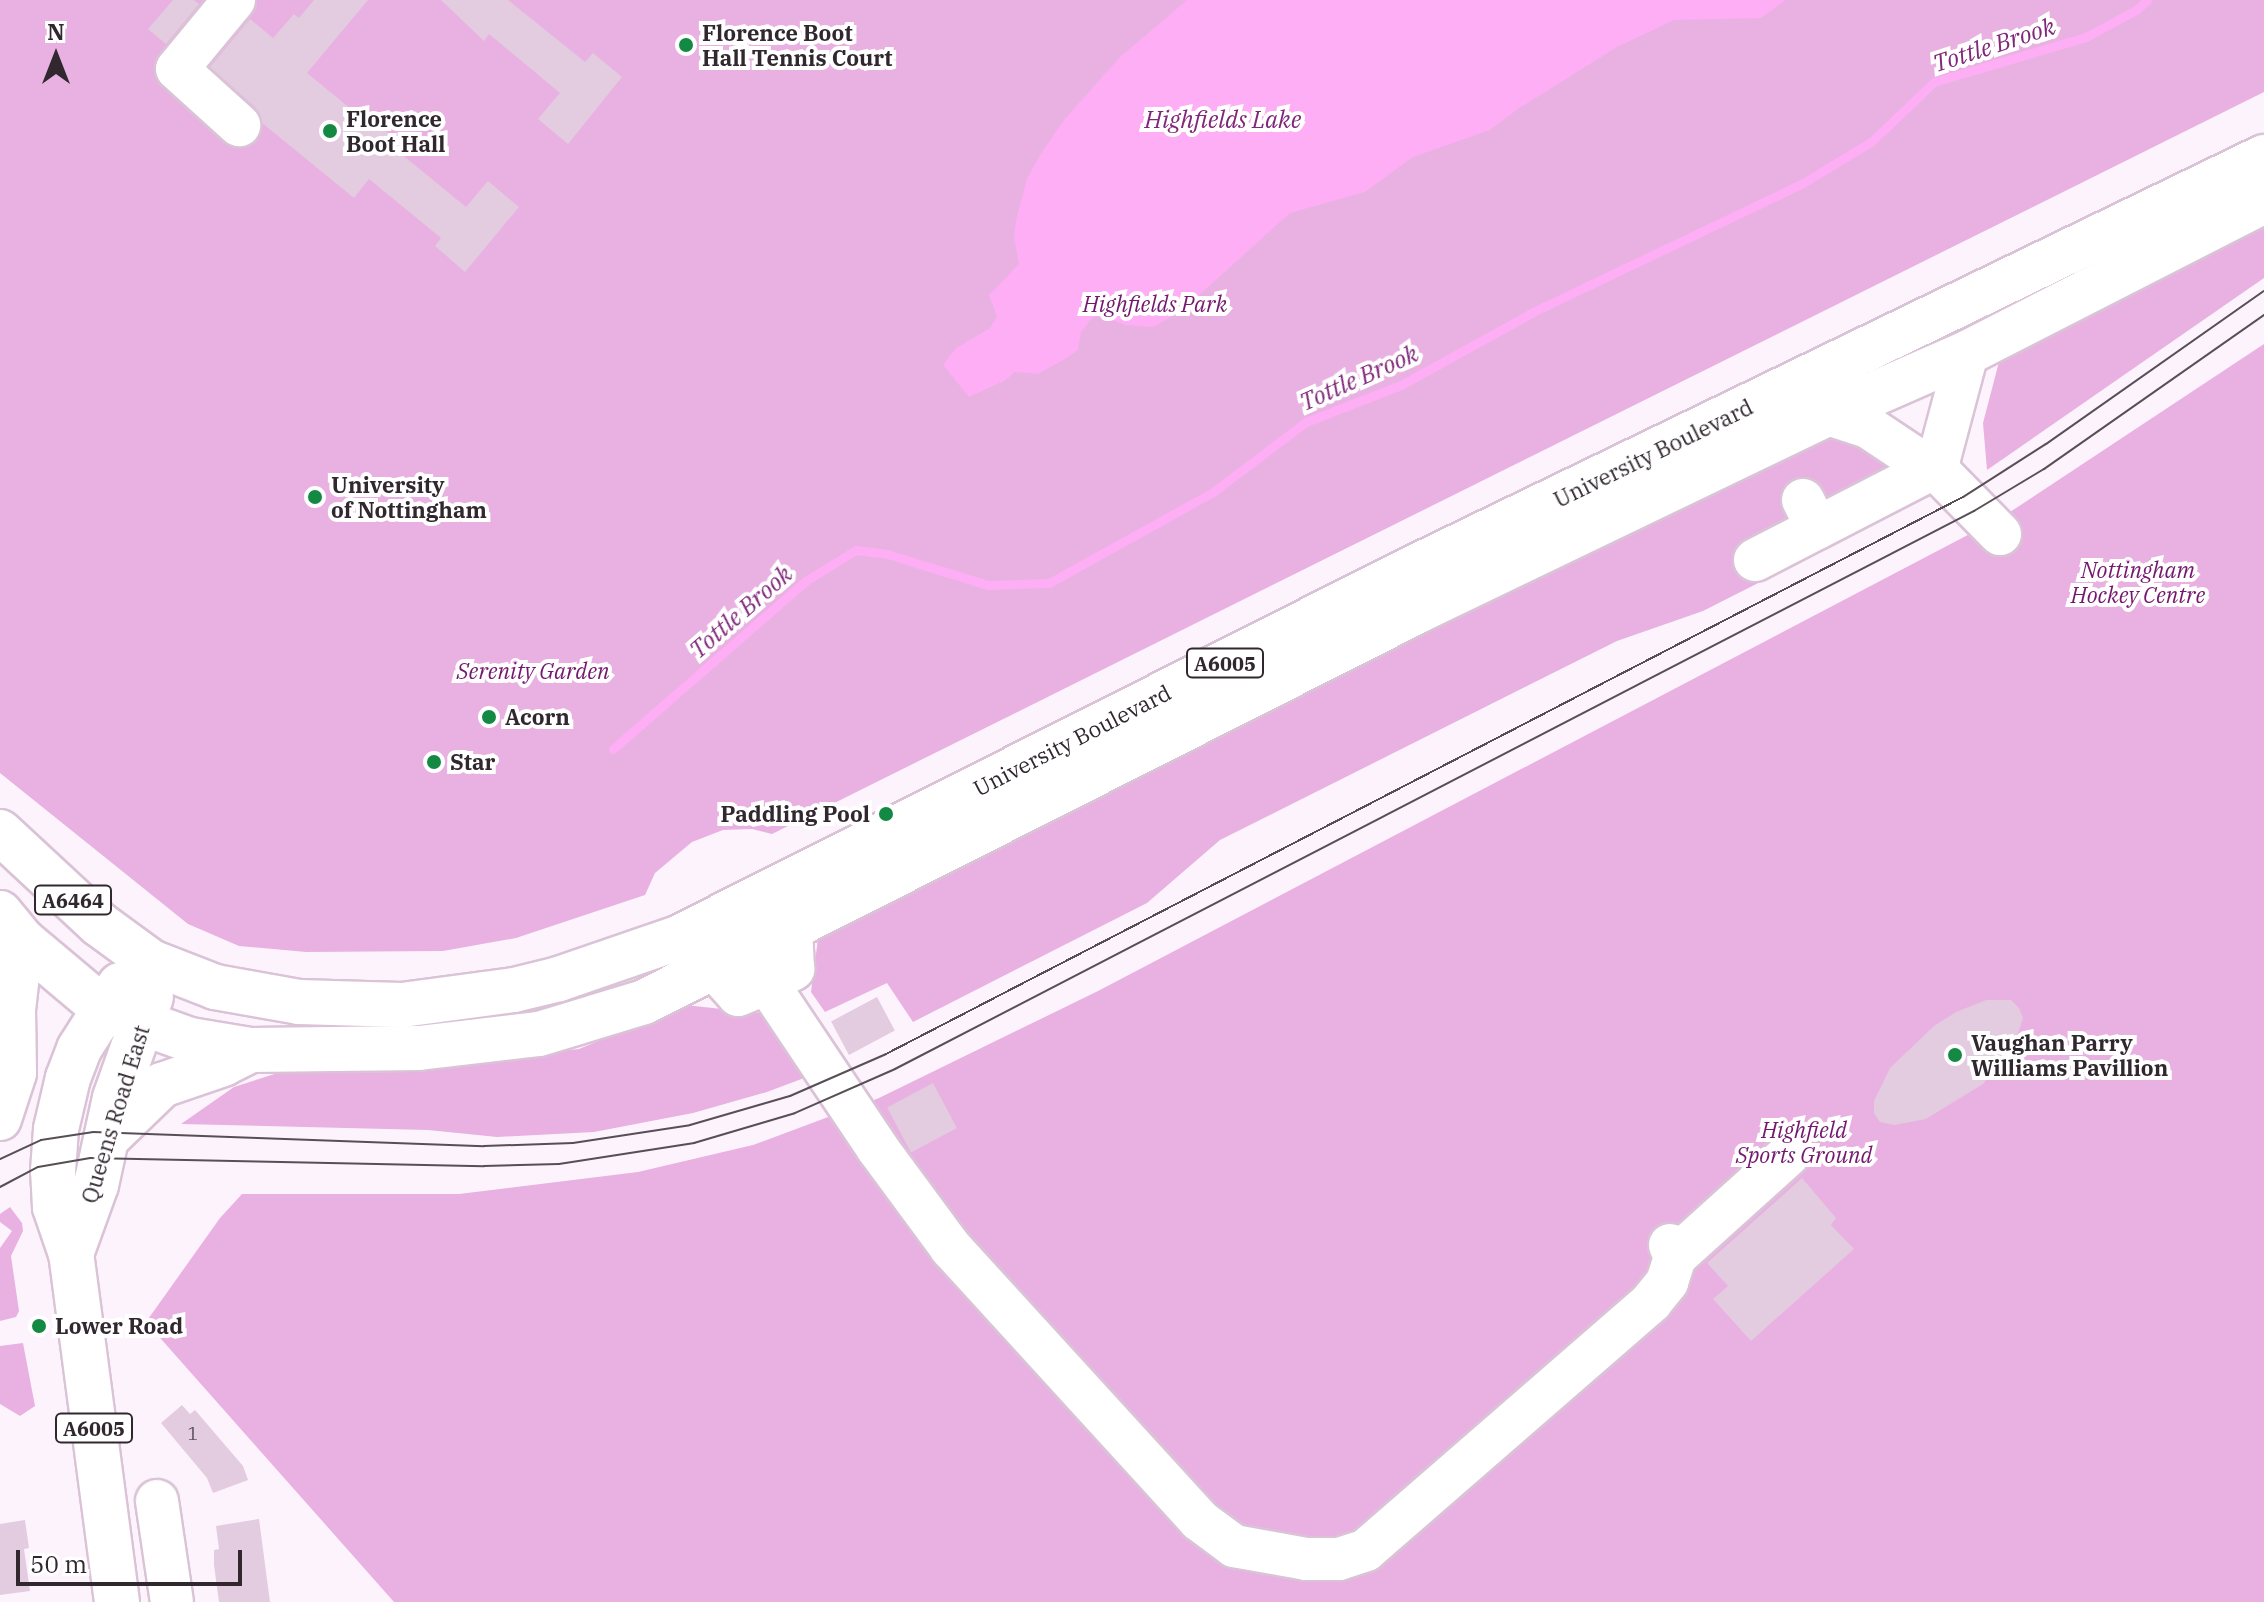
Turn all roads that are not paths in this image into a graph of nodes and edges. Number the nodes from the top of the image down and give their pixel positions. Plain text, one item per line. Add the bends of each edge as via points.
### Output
1 (234, 0) edge
2 (239, 125) dead end
3 (2264, 157) edge
4 (2264, 201) edge
5 (1967, 353) junction
6 (1828, 414) junction
7 (1937, 466) junction
8 (2000, 534) dead end
9 (1755, 560) dead end
10 (0, 832) edge
11 (11, 926) edge
12 (151, 962) junction
13 (761, 969) junction
14 (123, 1016) junction
15 (250, 1050) junction
16 (0, 1119) edge
17 (105, 1140) junction
18 (1787, 1156) dead end
19 (71, 1254) junction
20 (157, 1501) dead end
21 (117, 1602) edge
22 (172, 1602) edge

1 - 2 street via 177,69
3 - 12 main road, University Boulevard / A6005 via 1409,570 678,938 514,990 402,1005 263,998 215,987
4 - 5 main road, University Boulevard / A6005
5 - 6 main road, University Boulevard / A6005
5 - 7 street
6 - 7 street via 1868,427 1919,461
6 - 13 main road, University Boulevard / A6005 via 1420,610
7 - 8 street
7 - 9 street via 1810,514
10 - 12 main road, University Boulevard / A6464 via 99,924
11 - 14 main road, University Boulevard / A6464
11 - 16 street via 15,1073
12 - 14 main road, Queens Road East / A6005 via 151,997
13 - 15 main road, University Boulevard / A6005 via 539,1034 419,1048
13 - 18 street via 878,1149 951,1248 1199,1520 1234,1546 1306,1559 1339,1559 1366,1550 1651,1302 1667,1282 1672,1251
14 - 15 main road, University Boulevard / A6005 via 190,1040
14 - 17 main road, Queens Road East / A6005
14 - 19 main road, Queens Road East / A6005 via 79,1049 56,1129 55,1207
15 - 17 main road, A6005 via 162,1085
17 - 19 main road, Queens Road East / A6005 via 96,1185
19 - 21 main road, Queens Road East / A6005
20 - 22 street

